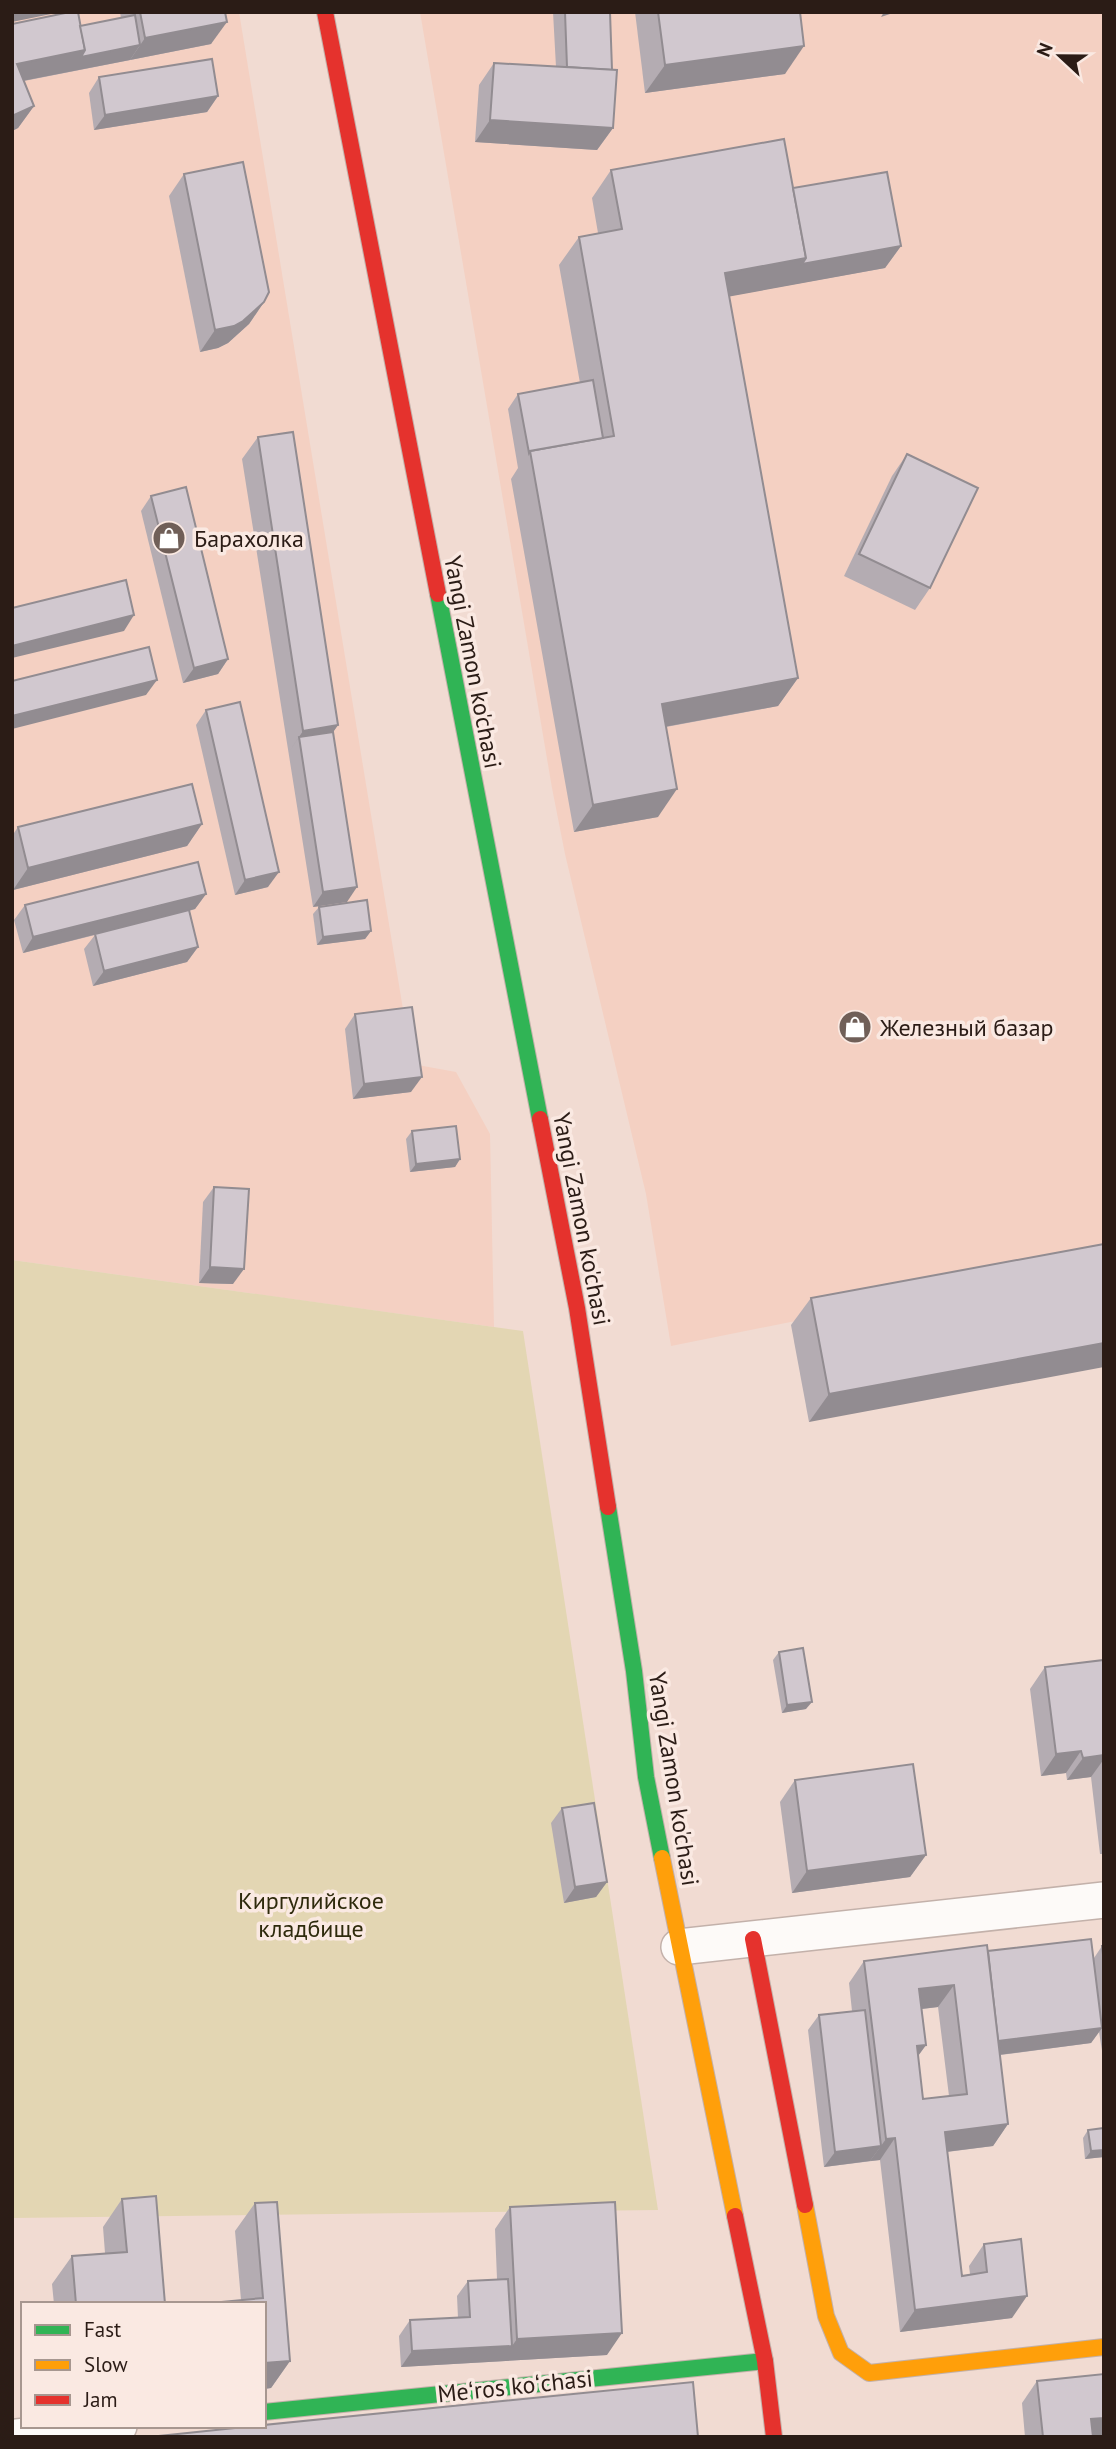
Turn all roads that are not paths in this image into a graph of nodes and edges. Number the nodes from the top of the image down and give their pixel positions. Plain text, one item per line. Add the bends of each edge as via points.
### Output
1 (325, 12) edge
2 (1104, 1900) edge
3 (753, 1939) junction
4 (679, 1947) junction
5 (1104, 2347) edge
6 (765, 2361) junction
7 (266, 2412) edge
8 (101, 2428) edge
9 (17, 2437) edge
10 (774, 2437) edge

1 - 4 street, Yangi Zamon ko'chasi via 577,1308 634,1671 646,1777
2 - 3 street
3 - 4 street
3 - 5 street via 826,2316 841,2353 869,2373
4 - 6 street, Yangi Zamon ko'chasi
6 - 7 street, Meʻros koʻchasi
6 - 10 street, Yangi Zamon ko'chasi
8 - 9 street

